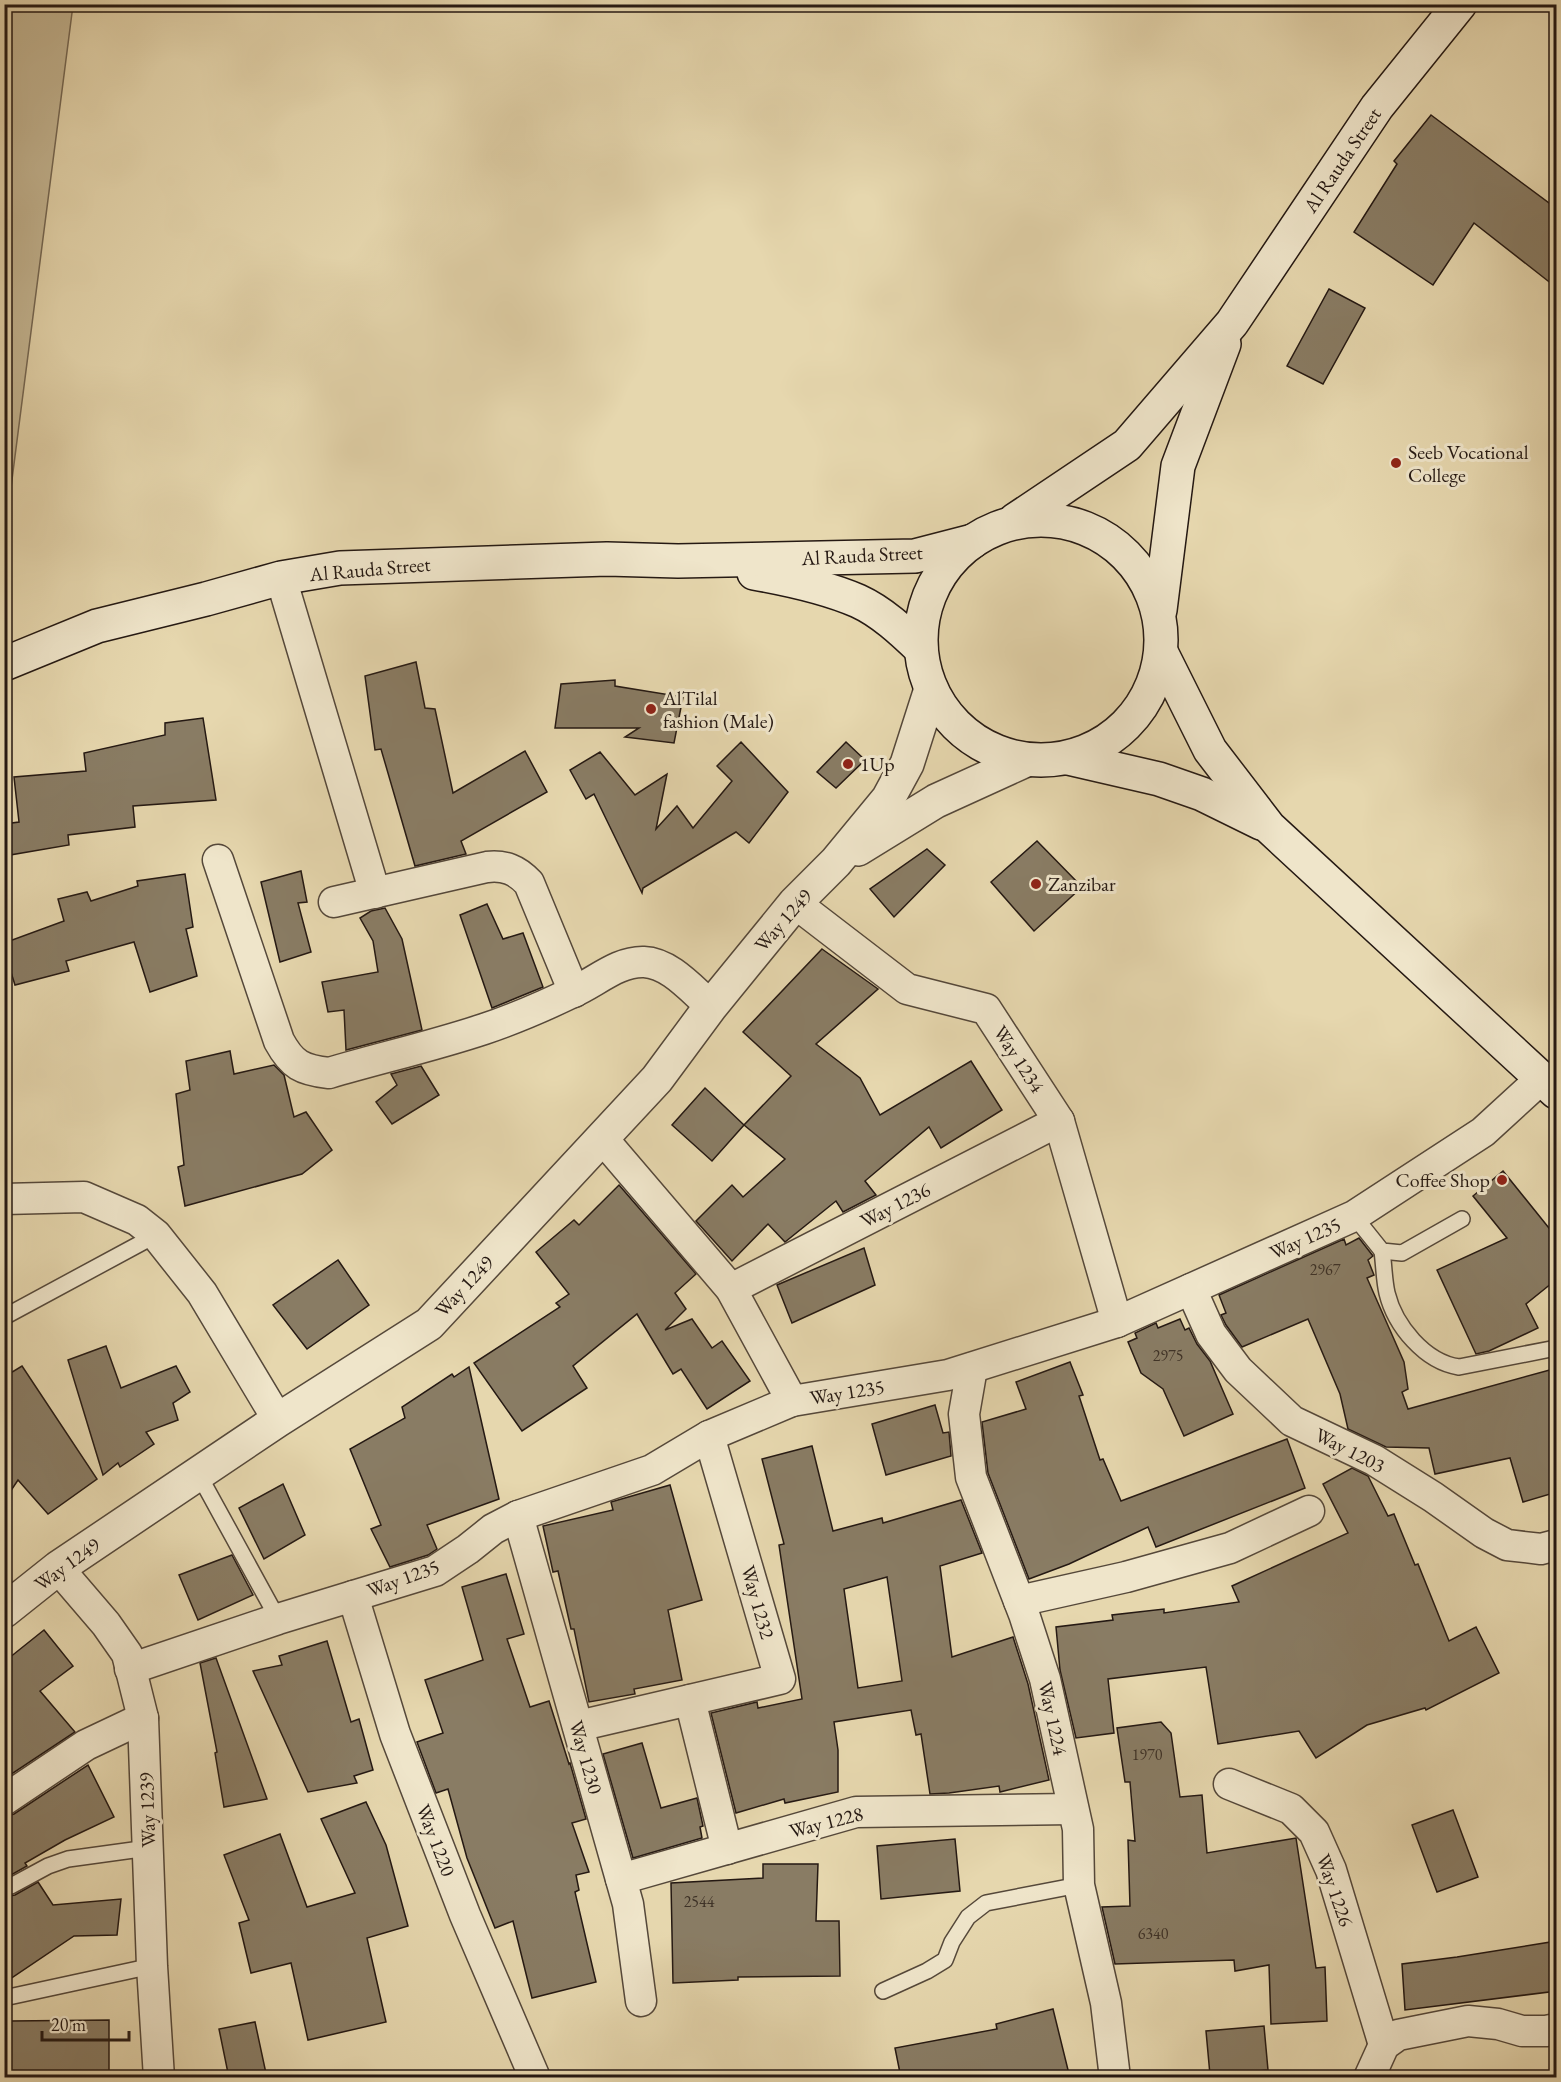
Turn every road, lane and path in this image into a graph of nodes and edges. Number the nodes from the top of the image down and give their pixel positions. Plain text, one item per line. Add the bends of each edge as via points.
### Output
1 (1460, 4) edge
2 (1232, 323) junction
3 (1010, 523) junction
4 (973, 541) junction
5 (678, 561) junction
6 (281, 578) junction
7 (1159, 614) junction
8 (921, 649) junction
9 (1161, 652) junction
10 (4, 664) edge
11 (931, 689) junction
12 (1068, 758) junction
13 (1026, 760) junction
14 (1269, 827) junction
15 (218, 860) dead end
16 (836, 862) junction
17 (375, 893) junction
18 (333, 902) dead end
19 (795, 903) junction
20 (574, 992) junction
21 (711, 1006) junction
22 (1549, 1085) edge
23 (1059, 1120) junction
24 (602, 1138) junction
25 (4, 1199) edge
26 (1354, 1216) junction
27 (1462, 1219) dead end
28 (156, 1236) junction
29 (1382, 1251) junction
30 (731, 1289) junction
31 (1191, 1289) junction
32 (4, 1317) edge
33 (1117, 1322) junction
34 (1557, 1348) edge
35 (972, 1368) junction
36 (792, 1401) junction
37 (278, 1420) junction
38 (709, 1436) junction
39 (199, 1475) junction
40 (1309, 1511) dead end
41 (518, 1516) junction
42 (1557, 1545) edge
43 (58, 1568) junction
44 (353, 1596) junction
45 (1019, 1601) junction
46 (4, 1611) edge
47 (278, 1618) junction
48 (130, 1669) junction
49 (690, 1700) junction
50 (144, 1718) junction
51 (578, 1726) junction
52 (1229, 1784) dead end
53 (4, 1800) edge
54 (1073, 1809) junction
55 (148, 1848) junction
56 (727, 1849) junction
57 (621, 1879) junction
58 (1079, 1885) junction
59 (11, 1886) dead end
60 (152, 1966) junction
61 (883, 1991) dead end
62 (4, 1998) edge
63 (641, 2001) dead end
64 (1557, 2029) edge
65 (1384, 2045) junction
66 (159, 2078) edge
67 (535, 2078) edge
68 (1115, 2078) edge
69 (1369, 2078) edge

1 - 2 main road, Al Rauda Street via 1377,107
2 - 3 main road, Al Rauda Street via 1127,445
2 - 7 main road, Al Rauda Street via 1178,466
3 - 4 main road
3 - 7 main road via 1051,519 1091,530 1122,550 1146,579
4 - 5 main road, Al Rauda Street via 915,556
4 - 8 main road via 943,570 925,608
5 - 6 main road, Al Rauda Street via 464,562 340,568
5 - 8 main road, Al Rauda Street via 788,579 858,601 893,623
6 - 10 main road, Al Rauda Street via 97,626
6 - 17 street
7 - 9 main road
8 - 11 main road
9 - 12 main road via 1152,688 1131,720 1102,744
9 - 14 main road via 1210,750
11 - 13 main road via 954,723 987,748
11 - 16 main road, Way 1249 via 908,764 888,799
12 - 13 main road
12 - 14 main road via 1170,782
13 - 16 main road, Way 1249 via 936,801
14 - 22 main road
15 - 20 street via 279,1041 287,1056 307,1071 329,1073 483,1029
16 - 19 main road, Way 1249
17 - 18 street
17 - 20 street via 487,867 510,868 529,883
19 - 21 main road, Way 1249
19 - 23 street, Way 1234 via 907,989 986,1009
20 - 21 street via 622,966 647,962 670,971
21 - 24 main road, Way 1249 via 657,1079
22 - 26 street, Way 1235
23 - 30 street, Way 1236
23 - 33 street, Way 1234
24 - 30 street
24 - 37 main road, Way 1249 via 429,1324
25 - 28 street via 84,1197 137,1220
26 - 29 lane
26 - 31 street, Way 1235
27 - 29 lane via 1402,1253
28 - 32 lane
28 - 37 street via 202,1293
29 - 34 lane via 1388,1294 1400,1324 1439,1362 1459,1367
30 - 36 street
31 - 33 street, Way 1235
31 - 42 street, Way 1203 via 1211,1334 1238,1370 1292,1421 1374,1460 1507,1545 1541,1549
33 - 35 street, Way 1235
35 - 36 street, Way 1235 via 948,1376
35 - 45 street, Way 1224 via 963,1414 971,1477
36 - 38 street, Way 1235
37 - 39 main road, Way 1249
38 - 41 street, Way 1235 via 652,1470
38 - 49 street, Way 1232 via 780,1679
39 - 43 main road, Way 1249
39 - 47 lane
40 - 45 street via 1230,1548
41 - 44 street, Way 1235 via 435,1571
41 - 51 street, Way 1230
43 - 46 main road, Way 1249
43 - 48 street, Way 1239 via 106,1624 127,1654
44 - 47 street, Way 1235
44 - 67 street, Way 1220 via 395,1734 465,1915
45 - 54 street, Way 1224 via 1045,1679
47 - 48 street, Way 1235
48 - 50 street, Way 1239
49 - 51 street, Way 1232
49 - 56 street
50 - 53 street via 86,1745
50 - 55 street, Way 1239
51 - 57 street, Way 1230
52 - 65 street, Way 1226 via 1291,1809 1314,1832 1331,1870
54 - 56 street, Way 1228 via 856,1812
54 - 58 street, Way 1224 via 1078,1829
55 - 59 lane via 68,1859
55 - 60 street, Way 1239
56 - 57 street, Way 1228
57 - 63 street, Way 1230
58 - 61 lane via 986,1903 968,1917 945,1960
58 - 68 street, Way 1224 via 1106,2003
60 - 62 lane
60 - 66 street, Way 1239
64 - 65 street via 1522,2031 1468,2021 1398,2035
65 - 69 street

